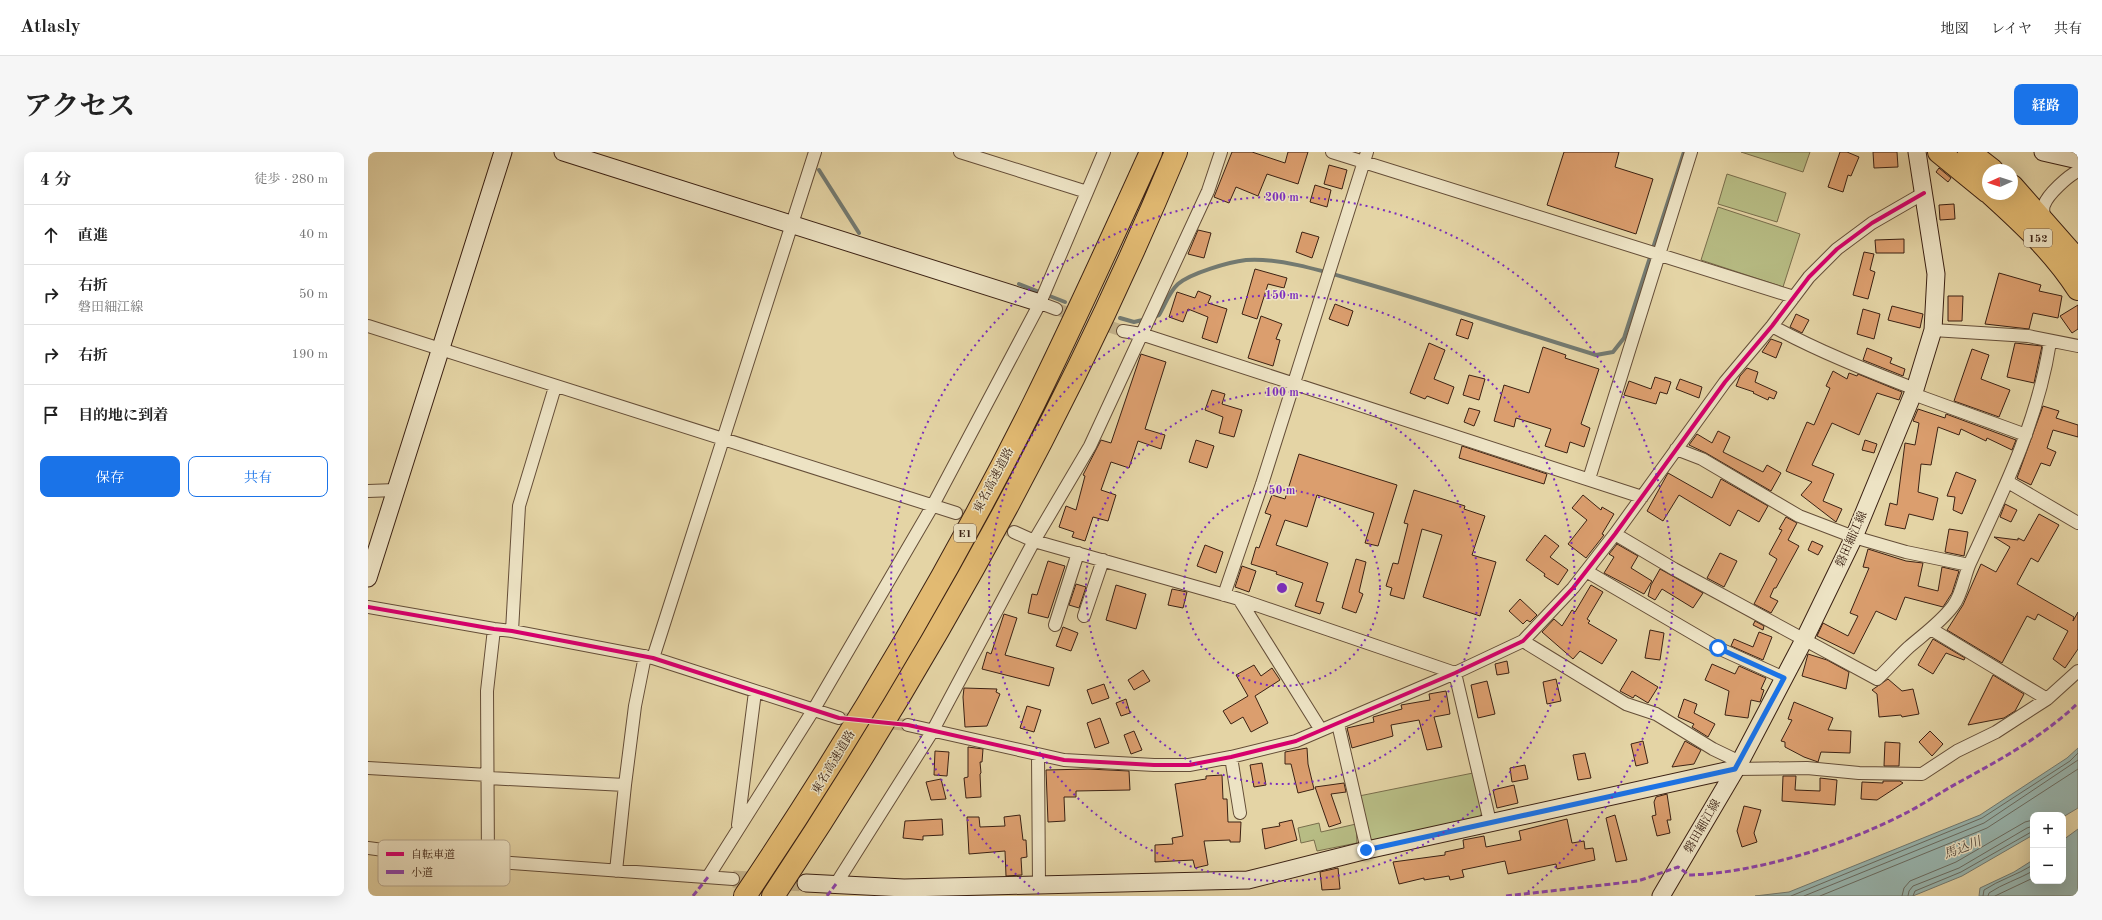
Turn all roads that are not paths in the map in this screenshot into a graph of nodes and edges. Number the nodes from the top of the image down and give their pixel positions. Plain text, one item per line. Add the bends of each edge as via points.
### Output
1 (502, 152) edge
2 (563, 152) edge
3 (815, 152) edge
4 (1104, 152) edge
5 (1151, 152) edge
6 (1176, 152) edge
7 (1221, 152) edge
8 (1332, 152) edge
9 (1691, 152) edge
10 (1917, 152) edge
11 (1939, 152) edge
12 (1969, 152) edge
13 (2043, 152) edge
14 (966, 153) edge
15 (2070, 156) edge
16 (1366, 157) edge
17 (1984, 164) edge
18 (2078, 170) edge
19 (1982, 187) edge
20 (1087, 192) junction
21 (2018, 192) edge
22 (1924, 193) junction
23 (1997, 200) edge
24 (2046, 222) junction
25 (792, 226) junction
26 (1659, 255) junction
27 (2078, 261) edge
28 (2078, 289) edge
29 (1794, 297) junction
30 (1040, 302) junction
31 (1056, 309) tunnel mouth
32 (368, 326) edge
33 (1772, 326) junction
34 (1933, 330) junction
35 (1123, 331) tunnel mouth
36 (1142, 331) junction
37 (2050, 342) junction
38 (2078, 346) edge
39 (440, 348) junction
40 (1294, 383) junction
41 (555, 387) junction
42 (1914, 391) junction
43 (2026, 435) junction
44 (724, 440) junction
45 (1676, 449) junction
46 (1589, 479) junction
47 (2008, 482) junction
48 (396, 490) junction
49 (368, 491) edge
50 (1642, 497) junction
51 (933, 505) junction
52 (956, 513) tunnel mouth
53 (2078, 523) edge
54 (1014, 532) tunnel mouth
55 (1615, 534) junction
56 (1854, 537) junction
57 (1034, 541) junction
58 (1078, 553) junction
59 (1103, 560) junction
60 (1969, 565) junction
61 (1586, 571) junction
62 (368, 578) edge
63 (1224, 595) junction
64 (1239, 599) junction
65 (368, 607) edge
66 (1084, 616) dead end
67 (1055, 625) dead end
68 (494, 629) junction
69 (1931, 629) junction
70 (512, 631) junction
71 (1804, 640) junction
72 (1523, 641) junction
73 (649, 657) junction
74 (2078, 671) edge
75 (1456, 673) junction
76 (1784, 678) junction
77 (755, 692) junction
78 (2047, 699) junction
79 (814, 709) junction
80 (839, 718) tunnel mouth
81 (1338, 724) junction
82 (908, 725) tunnel mouth
83 (1321, 730) junction
84 (932, 732) junction
85 (1038, 755) junction
86 (1231, 757) junction
87 (1737, 766) junction
88 (368, 768) edge
89 (488, 776) junction
90 (624, 785) junction
91 (1240, 813) dead end
92 (1490, 822) junction
93 (737, 829) junction
94 (488, 840) edge
95 (368, 848) edge
96 (378, 849) edge
97 (1366, 850) junction
98 (510, 864) edge
99 (616, 871) junction
100 (708, 877) junction
101 (806, 883) tunnel mouth
102 (836, 884) junction
103 (1039, 884) junction
104 (739, 887) edge
105 (773, 896) edge
106 (1661, 896) edge

1 - 39 street
2 - 25 street
3 - 25 street
4 - 20 street
5 - 104 highway, 東名高速道路 / E1 via 1033,405 934,590 811,797
6 - 105 highway, 東名高速道路 / E1 via 1098,328 1002,514 887,717 831,809
7 - 36 street via 1208,191
8 - 16 street
9 - 26 street
10 - 22 street, 磐田細江線
11 - 19 highway
12 - 17 highway
13 - 15 street
14 - 20 street
16 - 26 street
16 - 40 street
18 - 24 street via 2044,203
20 - 30 street
21 - 24 highway, 152
22 - 29 street via 1872,223 1837,249 1809,277
22 - 34 street, 磐田細江線 via 1936,274
23 - 28 highway, 152 via 2028,227 2067,272
24 - 27 highway, 152
25 - 30 street
25 - 44 street
26 - 29 street
26 - 46 street
29 - 33 street
30 - 31 street
30 - 51 street
32 - 39 street
33 - 42 street via 1853,366
33 - 45 street via 1725,382
34 - 37 street via 2021,336
34 - 42 street, 磐田細江線
35 - 36 street
36 - 40 street
36 - 57 street via 1090,446
37 - 38 street
37 - 43 street via 2047,363
39 - 41 street
39 - 48 street
40 - 46 street
40 - 63 street
41 - 44 street
41 - 70 street via 519,506
42 - 43 street
42 - 56 street, 磐田細江線
43 - 47 street
44 - 51 street
44 - 73 street
45 - 50 street
45 - 56 street via 1702,459 1799,516
46 - 50 street
47 - 53 street
47 - 60 street
48 - 49 street
48 - 62 street
50 - 55 street
51 - 52 street
51 - 79 street
54 - 57 street
55 - 61 street
55 - 71 street
56 - 60 street via 1906,552
56 - 71 street, 磐田細江線
57 - 58 street
57 - 84 street
58 - 59 street
58 - 67 street
59 - 63 street
59 - 66 street
60 - 69 street via 1954,604
61 - 72 street
61 - 76 street via 1718,648
63 - 64 street
64 - 75 street
64 - 83 street
65 - 68 street
68 - 70 street
68 - 89 street via 487,691
69 - 71 street via 1877,679
69 - 78 street
70 - 73 street
71 - 76 street, 磐田細江線
72 - 75 street
72 - 87 street via 1626,704 1656,714
73 - 77 street
73 - 90 street via 635,706
74 - 78 street
75 - 81 street
75 - 92 street
76 - 87 street, 磐田細江線
77 - 79 street
77 - 93 street
78 - 87 street via 1996,732 1957,751 1922,774
79 - 80 street
79 - 93 street
81 - 83 street
81 - 97 street
82 - 84 street
83 - 86 street via 1296,741
84 - 85 street
84 - 102 street
85 - 86 street via 1064,760 1154,765 1189,765
85 - 103 street
86 - 91 street
87 - 92 street
87 - 106 street, 磐田細江線
88 - 89 street
89 - 90 street
89 - 94 street
90 - 99 street
92 - 97 street
93 - 100 street
95 - 96 street
97 - 103 street via 1248,880
98 - 99 street
99 - 100 street
100 - 104 street
101 - 102 street
102 - 103 street via 904,888

